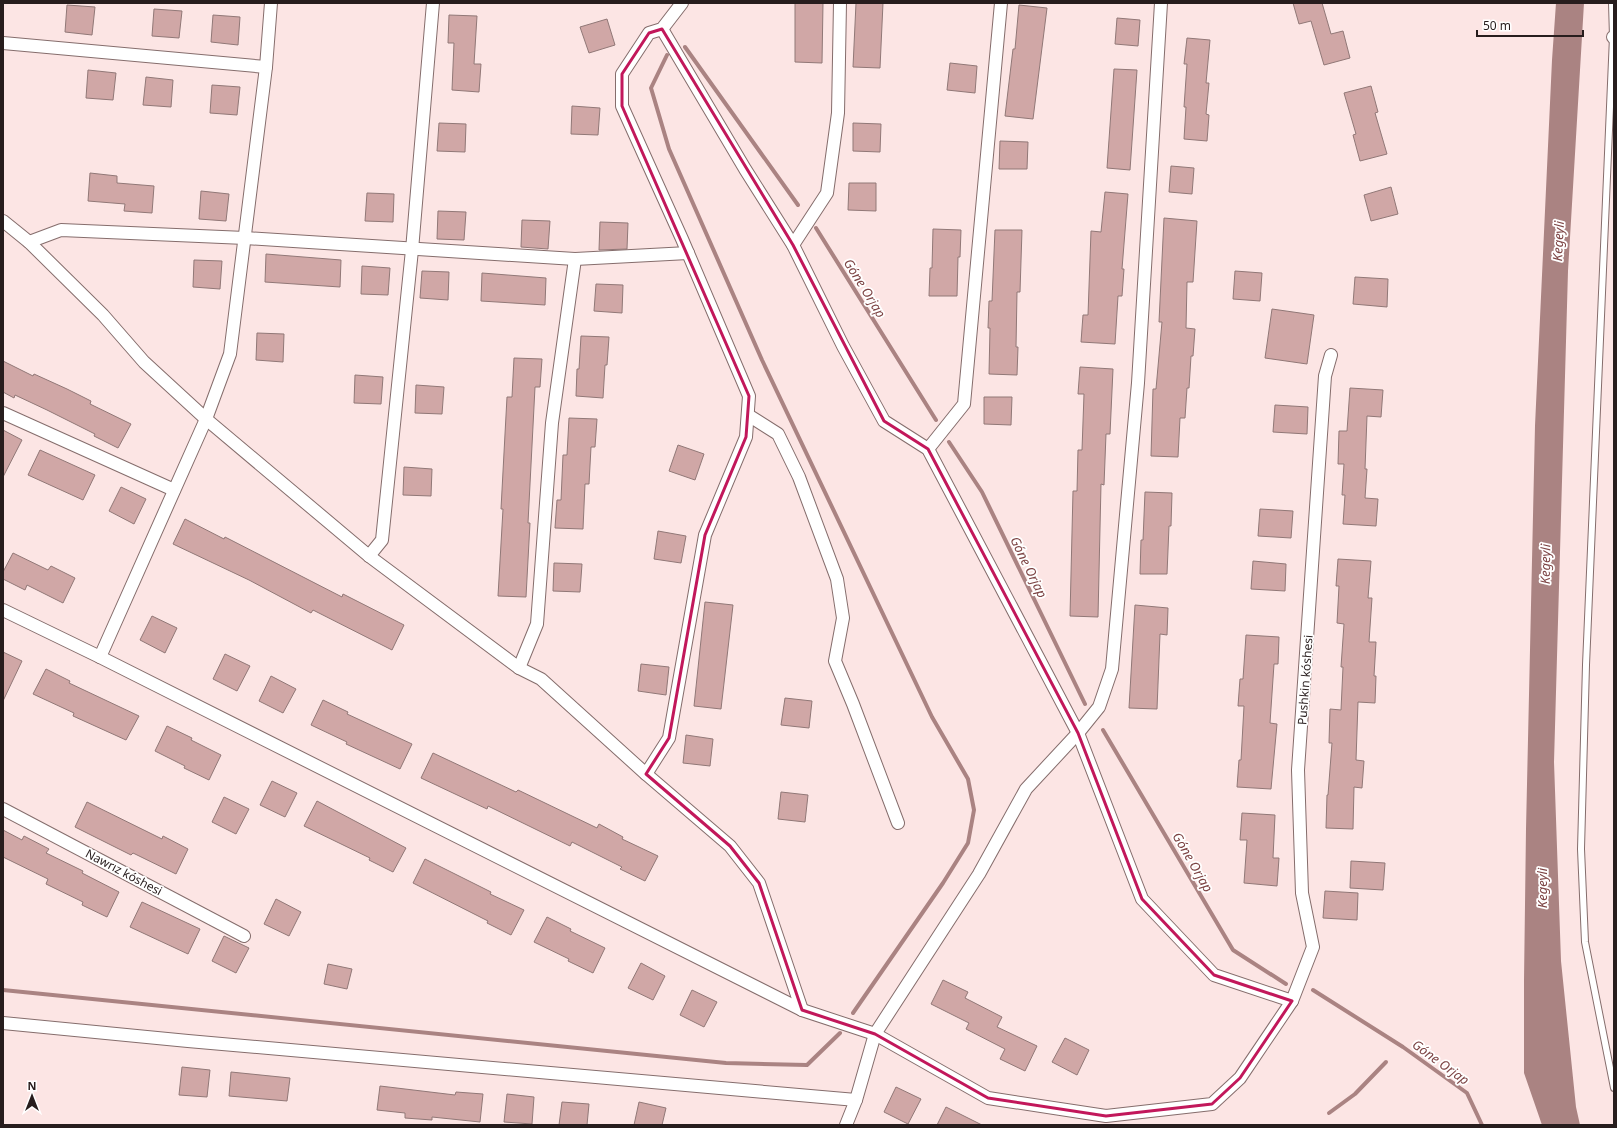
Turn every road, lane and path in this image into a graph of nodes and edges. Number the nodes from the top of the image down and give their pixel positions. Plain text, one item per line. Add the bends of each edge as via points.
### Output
1 (271, 3) edge
2 (433, 3) edge
3 (682, 3) edge
4 (840, 3) edge
5 (1001, 3) edge
6 (1161, 3) edge
7 (1612, 3) edge
8 (662, 29) junction
9 (1613, 38) edge
10 (3, 43) edge
11 (266, 67) junction
12 (3, 221) edge
13 (245, 238) junction
14 (29, 242) junction
15 (793, 245) junction
16 (412, 250) junction
17 (688, 253) junction
18 (575, 259) junction
19 (1331, 355) dead end
20 (3, 413) edge
21 (748, 415) junction
22 (206, 419) junction
23 (928, 449) junction
24 (174, 490) junction
25 (369, 556) junction
26 (3, 610) edge
27 (100, 657) junction
28 (519, 668) junction
29 (1078, 733) junction
30 (646, 774) junction
31 (3, 809) edge
32 (898, 824) dead end
33 (244, 936) dead end
34 (1292, 1002) junction
35 (802, 1010) junction
36 (3, 1023) edge
37 (876, 1034) junction
38 (1614, 1088) edge
39 (856, 1100) junction
40 (846, 1125) edge

1 - 11 street
2 - 16 street
3 - 8 street
4 - 15 street via 838,114 827,193
5 - 23 street via 964,404
6 - 29 street via 1138,383 1112,669 1099,707
7 - 9 lane
8 - 15 street
8 - 17 street via 650,33 622,74 622,106
9 - 38 lane via 1587,641 1581,849 1585,942
10 - 11 street
11 - 13 street
12 - 14 street
13 - 14 street via 61,230
13 - 16 street
13 - 22 street via 230,354
14 - 22 street via 103,315 144,362
15 - 23 street via 884,421
16 - 18 street
16 - 25 street via 382,540
17 - 18 street
17 - 21 street via 749,396
18 - 28 street via 552,423 537,624
19 - 34 street, Pushkin kóshesi via 1326,376 1298,770 1302,893 1313,947
20 - 24 street
21 - 30 street via 746,437 706,535 669,738
21 - 32 street via 778,434 799,477 837,579 843,618 835,661
22 - 24 street
22 - 25 street
23 - 29 street
24 - 27 street
25 - 28 street
26 - 27 street, Pushkin kóshesi
27 - 35 street, Pushkin kóshesi
28 - 30 street via 541,679
29 - 34 street via 1142,899 1214,975
29 - 37 street via 1026,789 979,874
30 - 35 street via 730,846 759,883
31 - 33 street, Nawrız kóshesi
34 - 37 street, Pushkin kóshesi via 1240,1078 1212,1104 1106,1116 988,1098
35 - 37 street, Pushkin kóshesi
36 - 39 street
37 - 39 street
39 - 40 street

